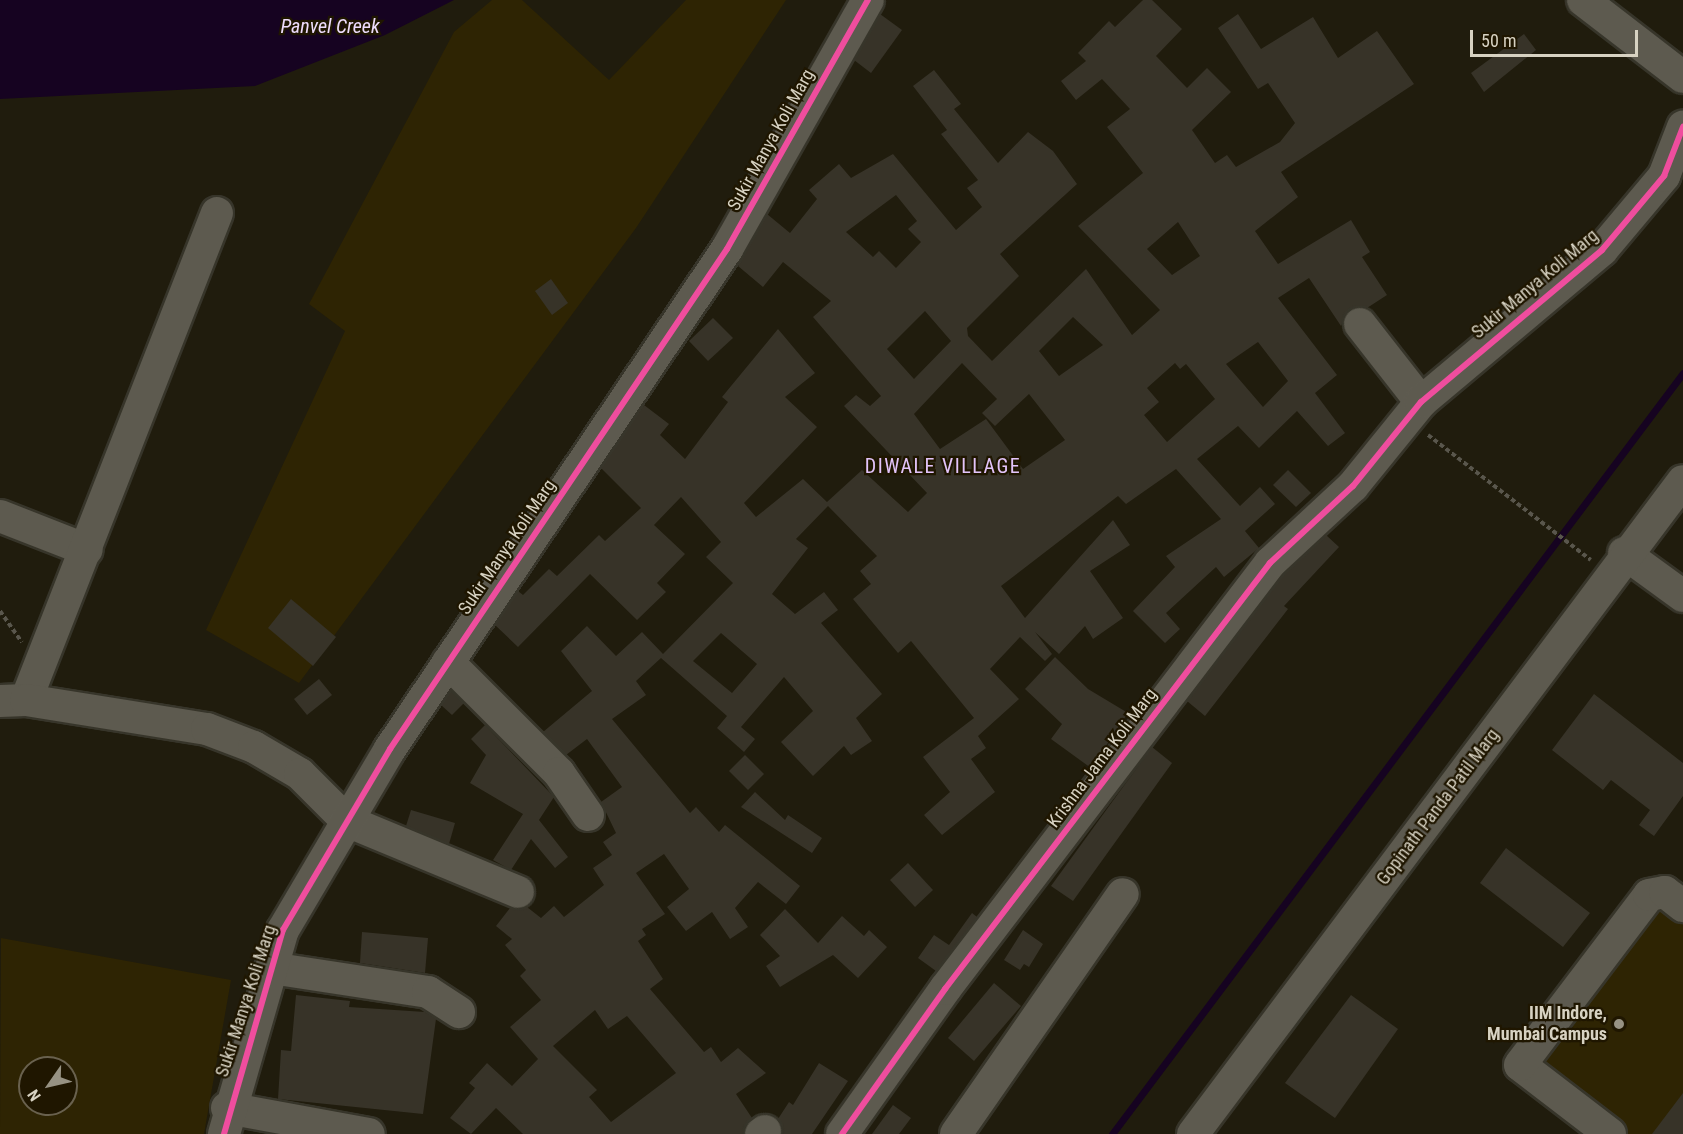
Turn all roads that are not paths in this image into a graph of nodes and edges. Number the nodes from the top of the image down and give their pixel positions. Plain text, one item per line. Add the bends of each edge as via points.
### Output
1 (868, 0) edge
2 (1583, 0) edge
3 (1683, 77) edge
4 (1683, 127) edge
5 (217, 213) dead end
6 (1360, 324) dead end
7 (1413, 410) junction
8 (1683, 481) edge
9 (0, 516) edge
10 (87, 550) junction
11 (1624, 553) junction
12 (1683, 596) edge
13 (448, 662) junction
14 (13, 700) edge
15 (588, 815) dead end
16 (347, 821) junction
17 (518, 892) dead end
18 (1123, 894) dead end
19 (1683, 906) edge
20 (271, 968) junction
21 (459, 1012) dead end
22 (226, 1121) edge
23 (369, 1134) edge
24 (842, 1134) edge
25 (956, 1134) edge
26 (1193, 1134) edge
27 (1610, 1134) edge

1 - 13 street, Sukir Manya Koli Marg via 727,249
2 - 3 street
4 - 7 street, Sukir Manya Koli Marg via 1664,176 1602,250
5 - 10 street
6 - 7 street
7 - 24 street, Krishna Jama Koli Marg via 1353,486 1270,563 972,954
8 - 11 street, Gopinath Panda Patil Marg
9 - 10 street
10 - 14 street
11 - 12 street
11 - 26 street, Gopinath Panda Patil Marg
13 - 15 street via 559,773
13 - 16 street, Sukir Manya Koli Marg
14 - 16 street via 207,729 254,747 300,774
16 - 17 street
16 - 20 street, Sukir Manya Koli Marg via 283,930
18 - 25 street
19 - 27 street via 1665,892 1649,895 1520,1065
20 - 21 street via 428,992
20 - 22 street, Sukir Manya Koli Marg
22 - 23 street

